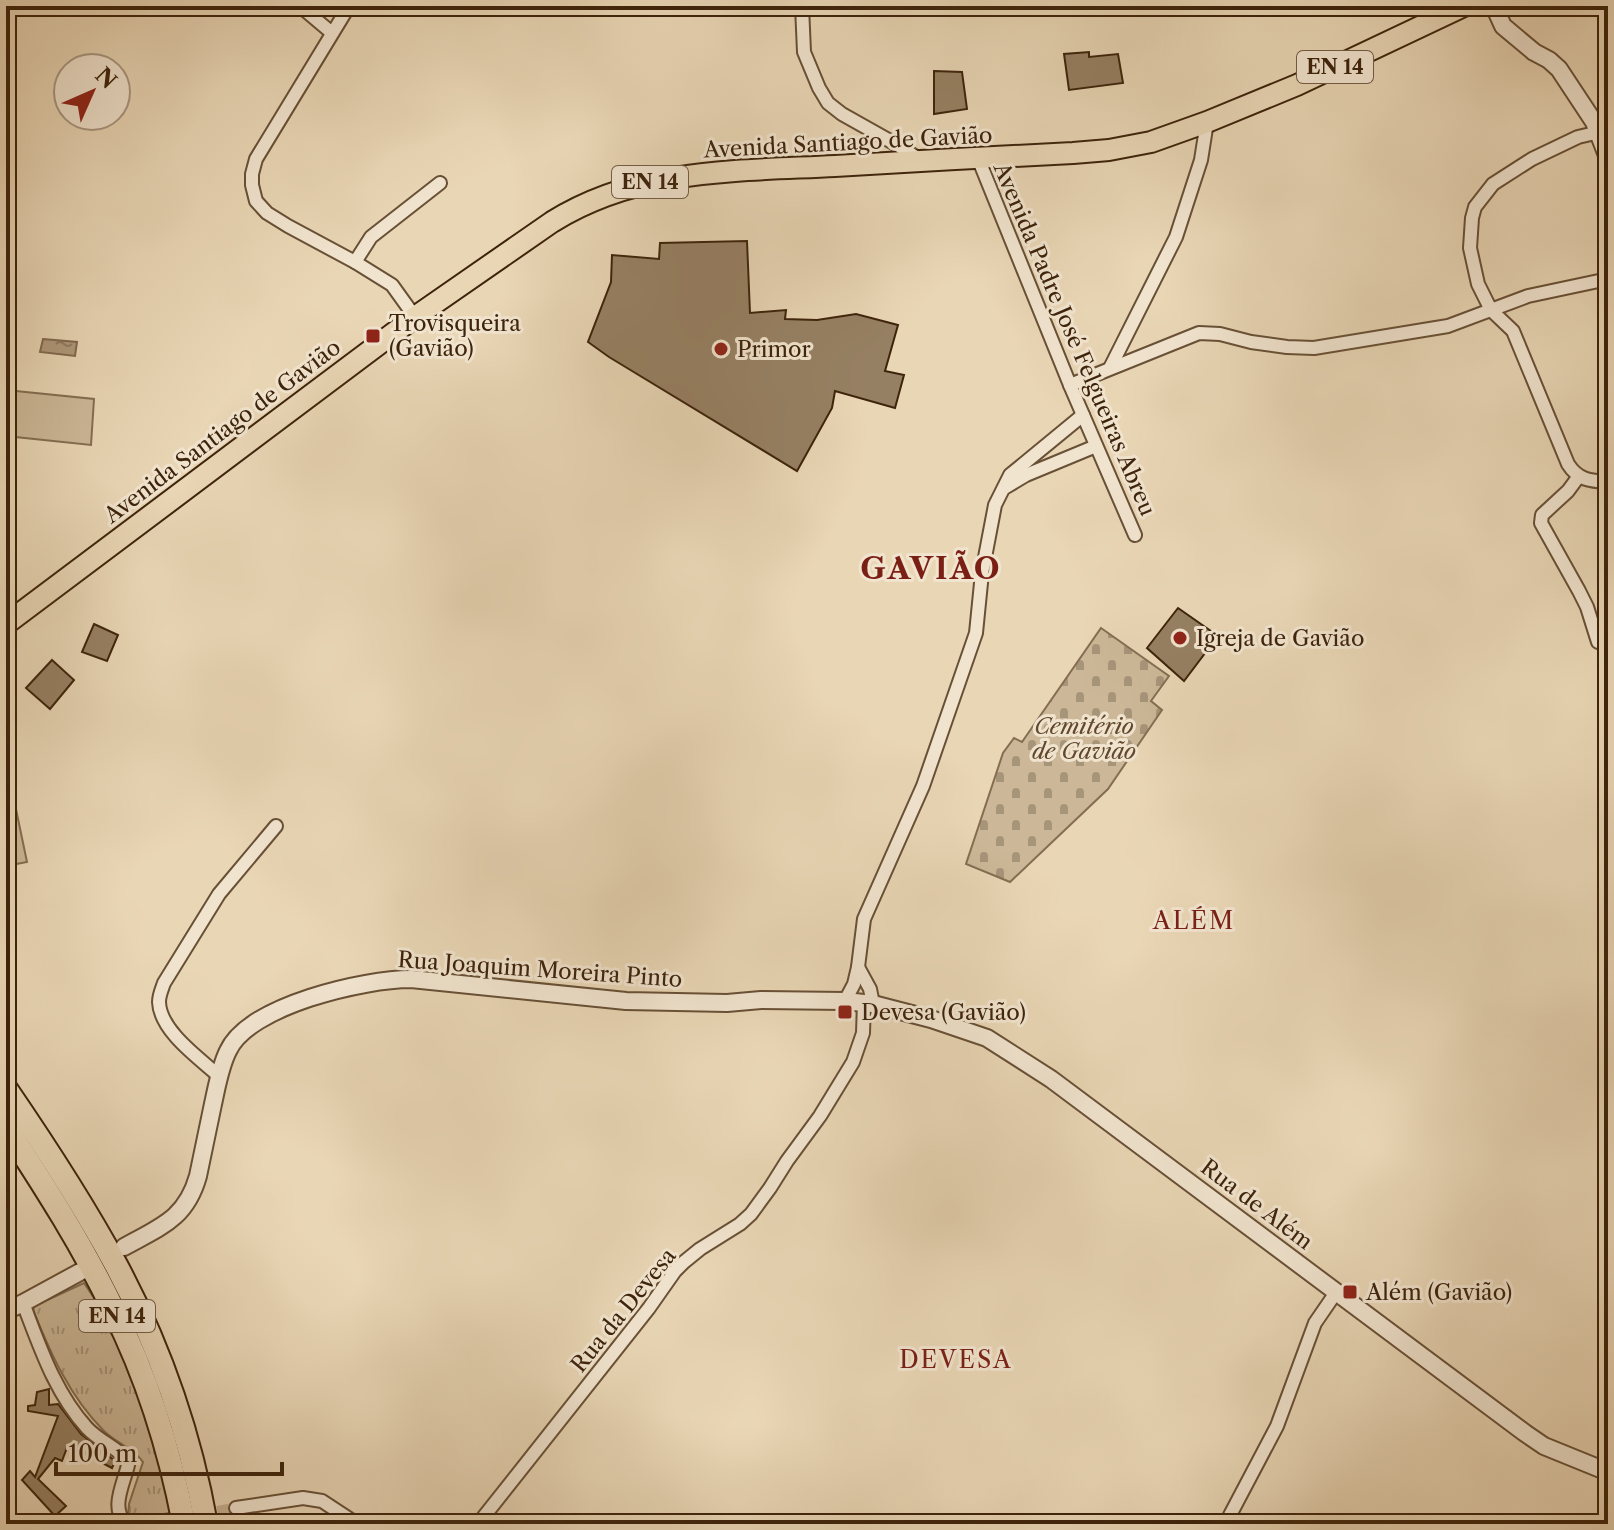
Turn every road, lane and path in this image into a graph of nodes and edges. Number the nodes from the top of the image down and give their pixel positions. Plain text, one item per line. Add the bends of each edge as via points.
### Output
1 (300, 6) edge
2 (349, 6) edge
3 (802, 6) edge
4 (1494, 6) edge
5 (1461, 7) edge
6 (332, 33) junction
7 (1207, 122) junction
8 (1604, 131) edge
9 (978, 158) junction
10 (1608, 158) edge
11 (922, 161) junction
12 (440, 183) dead end
13 (355, 262) junction
14 (1608, 279) edge
15 (1491, 310) junction
16 (415, 317) junction
17 (1110, 368) junction
18 (1070, 385) junction
19 (1083, 415) junction
20 (1096, 446) junction
21 (1579, 476) junction
22 (1608, 482) edge
23 (1000, 491) junction
24 (1135, 535) dead end
25 (7, 623) edge
26 (1598, 642) dead end
27 (276, 826) dead end
28 (858, 967) junction
29 (845, 1001) junction
30 (868, 1003) junction
31 (219, 1076) junction
32 (6, 1089) edge
33 (6, 1127) edge
34 (124, 1247) dead end
35 (80, 1272) dead end
36 (1337, 1291) junction
37 (23, 1303) junction
38 (6, 1311) edge
39 (1608, 1472) edge
40 (236, 1508) tunnel mouth
41 (1228, 1519) dead end
42 (169, 1523) edge
43 (127, 1524) edge
44 (161, 1524) edge
45 (184, 1524) edge
46 (206, 1524) edge
47 (357, 1524) edge
48 (478, 1524) edge

1 - 6 street
2 - 6 street
3 - 11 street via 804,52 828,103
4 - 8 street via 1503,26 1559,69
5 - 7 main road, Avenida Santiago de Gavião / EN 14
6 - 13 street via 256,159 252,185 256,201 267,213
7 - 9 main road, Avenida Santiago de Gavião / EN 14 via 1109,150
7 - 17 street via 1201,160 1176,237
8 - 10 street
8 - 15 street via 1532,159 1493,184 1475,207 1470,248
9 - 11 main road, Avenida Santiago de Gavião / EN 14
9 - 18 street, Avenida Padre José Felgueiras Abreu
11 - 16 main road, Avenida Santiago de Gavião / EN 14 via 674,176 626,187 572,209
12 - 13 street via 371,237
13 - 16 street via 392,285
14 - 15 street via 1528,296
15 - 17 street via 1448,326 1314,348 1199,333
15 - 21 street via 1513,331 1568,464
16 - 25 main road, Avenida Santiago de Gavião / EN 14
17 - 18 street
18 - 19 street, Avenida Padre José Felgueiras Abreu
19 - 20 street, Avenida Padre José Felgueiras Abreu
19 - 23 street via 1010,475
20 - 23 street
20 - 24 street, Avenida Padre José Felgueiras Abreu
21 - 22 street
21 - 26 street via 1542,515 1541,523 1587,607
23 - 28 street via 982,573 976,633 923,786 864,919
27 - 31 street via 219,894 159,998 168,1026
28 - 29 street
28 - 30 street via 870,989
29 - 30 street, Rua Joaquim Moreira Pinto
29 - 31 street, Rua Joaquim Moreira Pinto via 626,1001 411,979 374,982 268,1014 232,1044
30 - 36 street, Rua de Além via 964,1029 1006,1049
30 - 48 street, Rua da Devesa via 853,1062 751,1214 675,1271
31 - 34 street, Rua Joaquim Moreira Pinto via 188,1202 164,1224
32 - 46 highway, EN 14 via 91,1221 140,1316 181,1423
33 - 45 highway, EN 14 via 79,1244 127,1338 160,1429
35 - 37 street
36 - 39 street, Rua de Além via 1544,1446
36 - 41 street via 1315,1323 1277,1426
37 - 38 street
37 - 43 street via 48,1369 70,1405 87,1428 127,1459 118,1505 119,1517
40 - 47 street via 303,1498 322,1501
42 - 44 street

